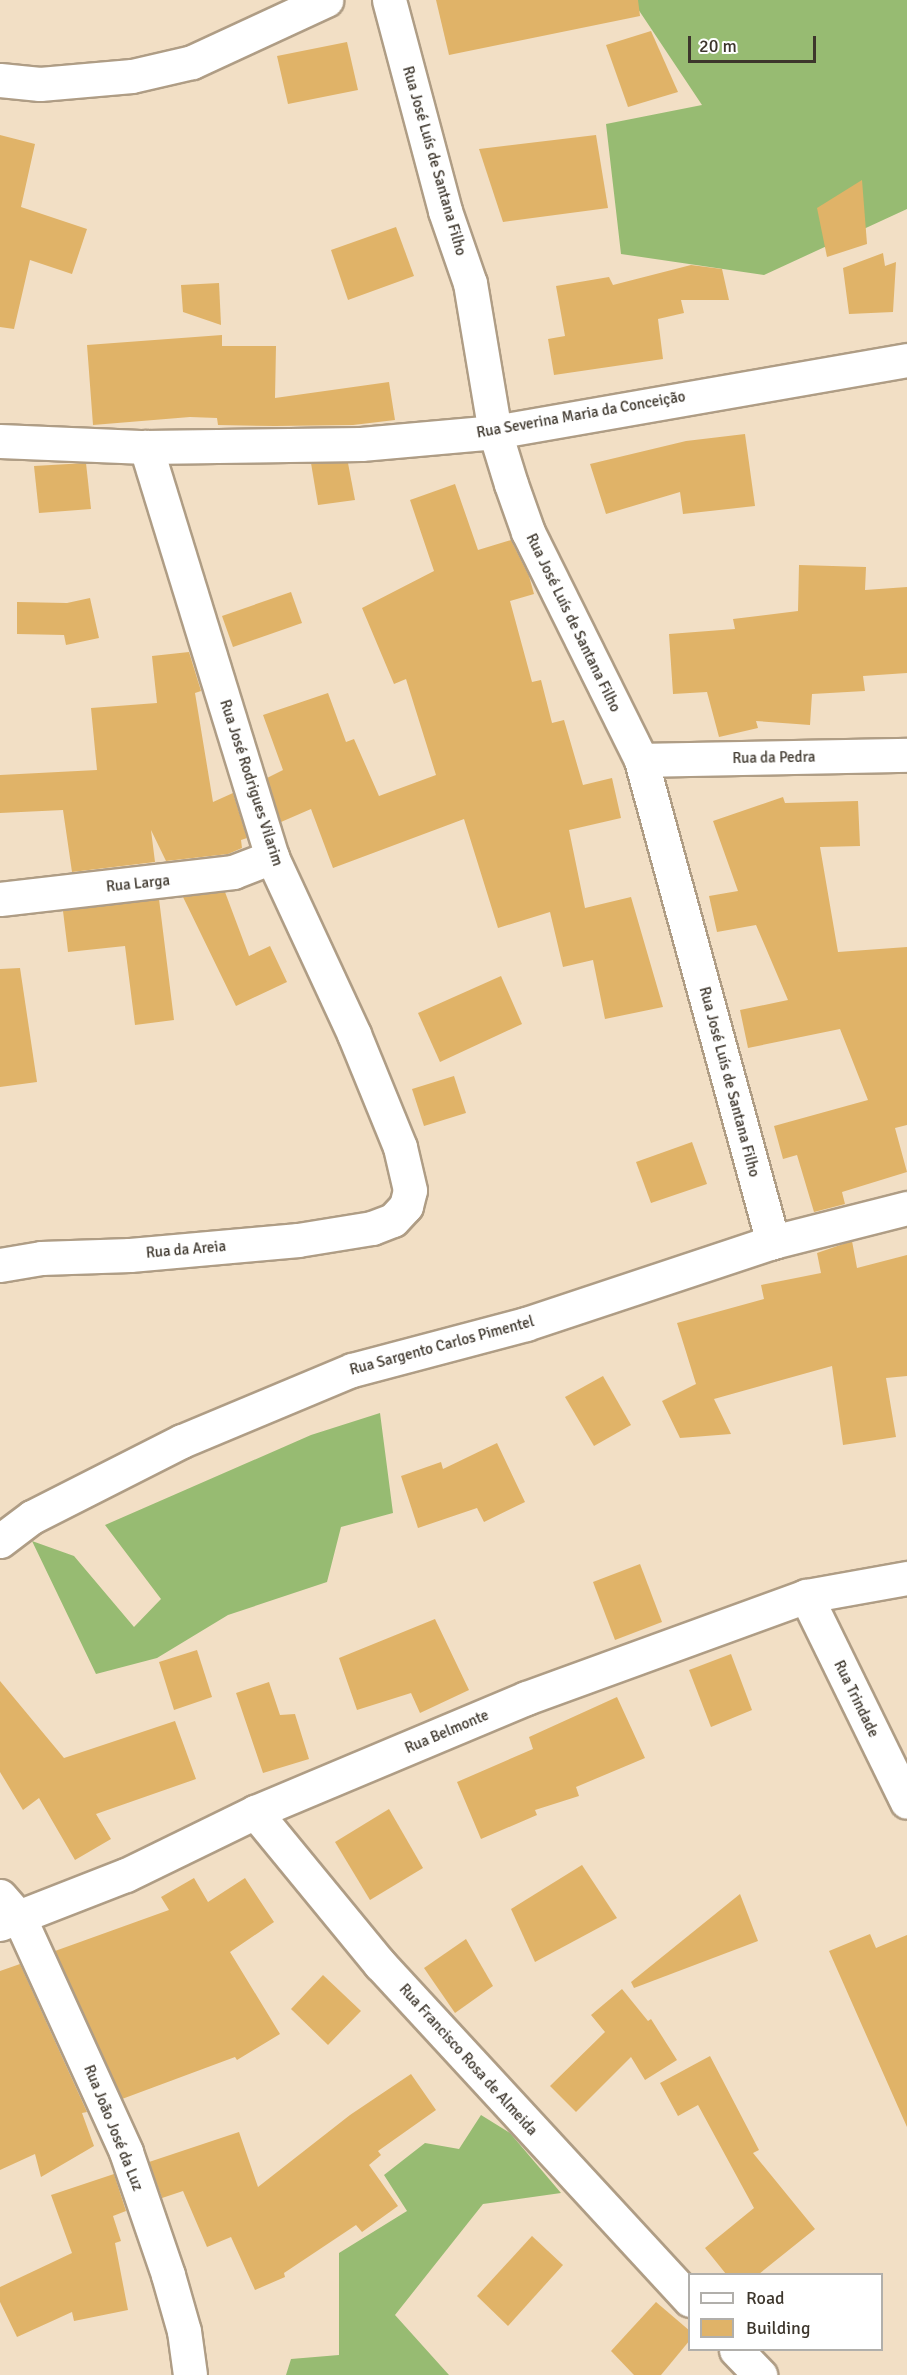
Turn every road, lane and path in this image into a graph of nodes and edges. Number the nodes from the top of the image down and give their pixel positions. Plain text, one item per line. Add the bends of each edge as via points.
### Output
1 (326, 0) edge
2 (389, 0) edge
3 (0, 80) edge
4 (907, 360) edge
5 (495, 432) junction
6 (0, 441) edge
7 (146, 447) junction
8 (907, 755) edge
9 (641, 760) junction
10 (272, 857) junction
11 (0, 899) edge
12 (907, 1208) edge
13 (372, 1228) joint
14 (773, 1242) junction
15 (0, 1264) edge
16 (0, 1540) edge
17 (907, 1578) edge
18 (806, 1596) junction
19 (907, 1803) edge
20 (255, 1812) junction
21 (6, 1913) edge
22 (688, 2298) edge
23 (738, 2351) edge
24 (190, 2375) edge
25 (760, 2375) edge

1 - 3 street via 192,62 132,76 40,84
2 - 5 street, Rua José Luís de Santana Filho via 445,211 470,284
4 - 5 street, Rua Severina Maria da Conceição
5 - 7 street, Rua Severina Maria da Conceição via 361,444
5 - 9 street, Rua José Luís de Santana Filho via 528,532
6 - 7 street, Rua Severina Maria da Conceição
7 - 10 street, Rua José Rodrigues Vilarim
8 - 9 street, Rua da Pedra
9 - 14 street, Rua José Luís de Santana Filho
10 - 11 street, Rua Larga via 222,874
10 - 13 street, Rua José Rodrigues Vilarim via 354,1034 400,1147 410,1190 406,1206 393,1220
12 - 14 street, Rua Sargento Carlos Pimentel
13 - 15 street, Rua da Areia via 298,1240
14 - 16 street, Rua Sargento Carlos Pimentel via 526,1324 352,1370 182,1441 32,1517
17 - 18 street, Rua Belmonte
18 - 19 street, Rua Trindade
18 - 20 street, Rua Belmonte via 526,1698
20 - 21 street, Rua Belmonte via 126,1875
20 - 22 street, Rua Francisco Rosa de Almeida via 380,1964
21 - 24 street, Rua João José da Luz via 126,2152 168,2275 184,2331
23 - 25 street

